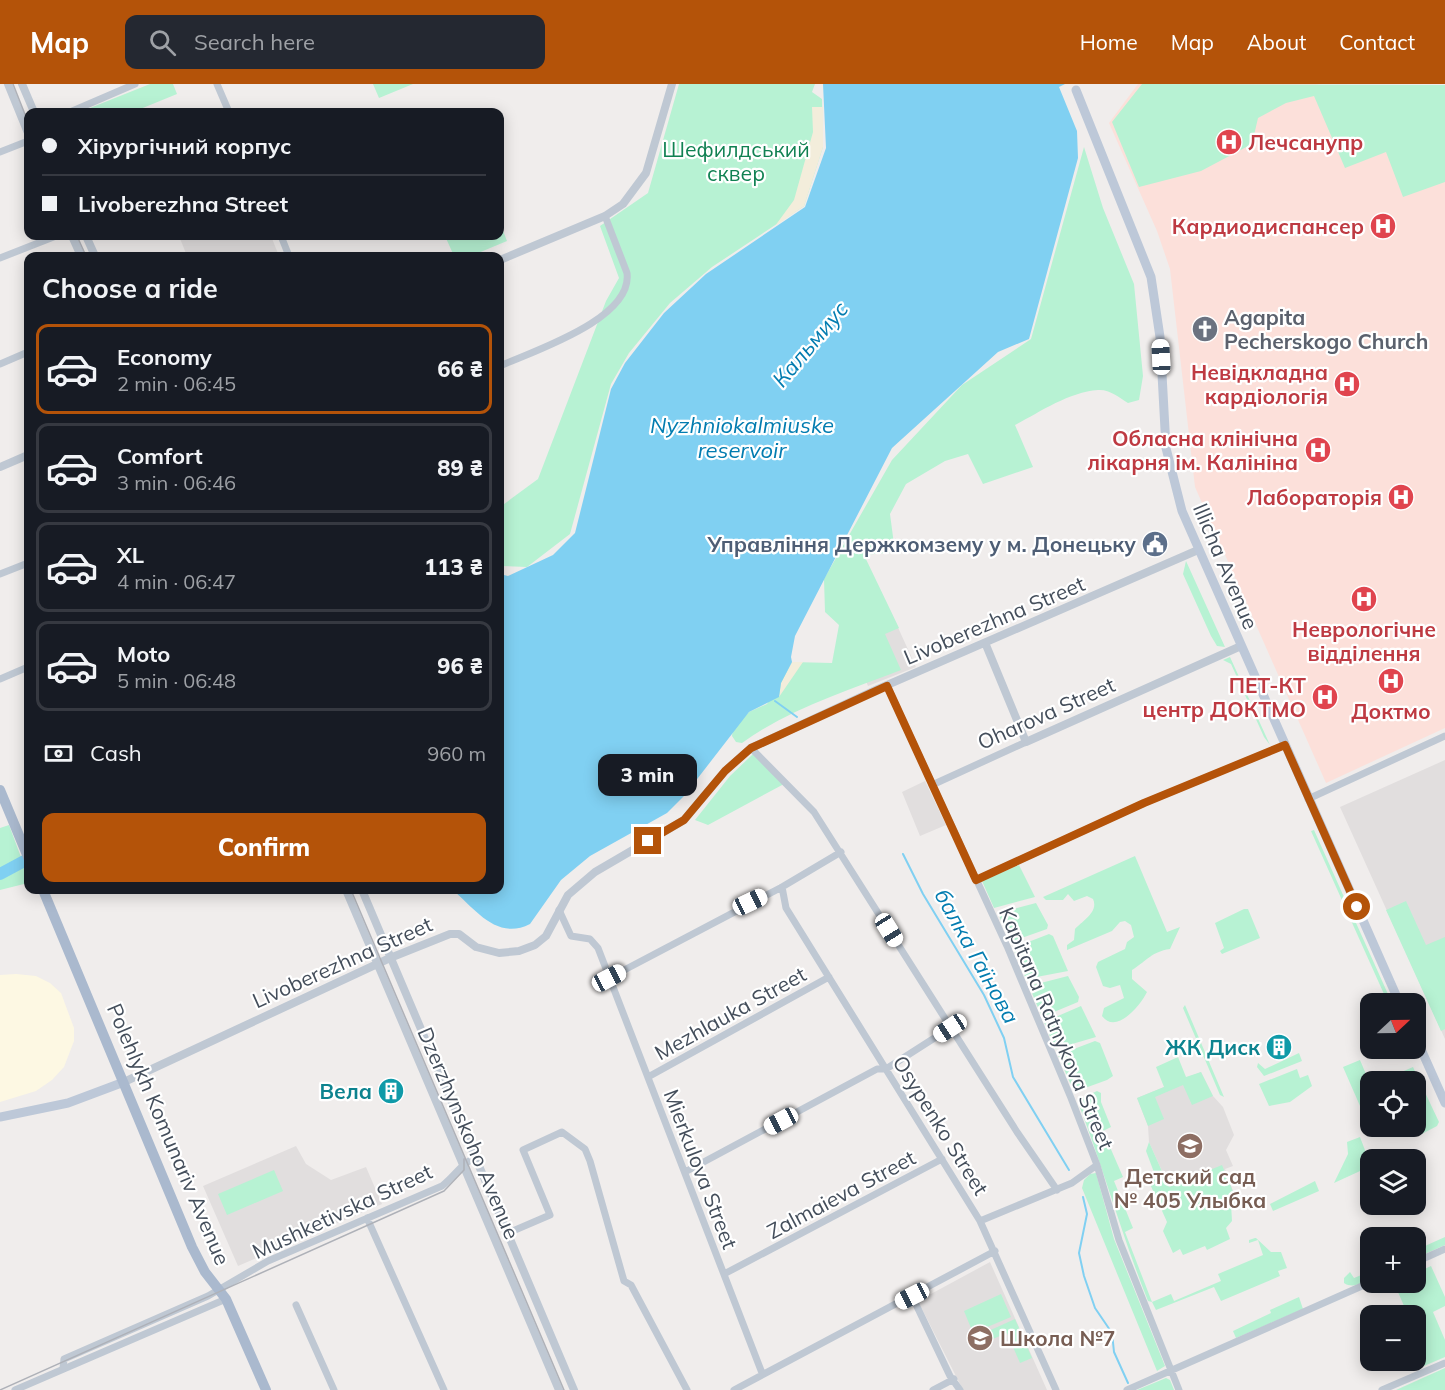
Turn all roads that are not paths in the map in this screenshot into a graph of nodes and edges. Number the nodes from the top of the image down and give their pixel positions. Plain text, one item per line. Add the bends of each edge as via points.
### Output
1 (8, 84) edge
2 (22, 84) edge
3 (135, 84) edge
4 (217, 84) edge
5 (672, 84) edge
6 (1076, 90) dead end
7 (32, 108) edge
8 (79, 108) edge
9 (227, 108) edge
10 (24, 123) edge
11 (24, 143) edge
12 (0, 152) edge
13 (605, 216) junction
14 (46, 240) edge
15 (0, 258) edge
16 (504, 258) edge
17 (24, 354) edge
18 (0, 364) edge
19 (504, 364) edge
20 (24, 458) edge
21 (0, 467) edge
22 (1198, 550) junction
23 (24, 564) edge
24 (0, 574) edge
25 (986, 645) junction
26 (1241, 646) junction
27 (24, 669) edge
28 (0, 679) edge
29 (887, 686) junction
30 (1445, 736) edge
31 (1026, 742) junction
32 (1285, 745) junction
33 (751, 748) junction
34 (932, 784) junction
35 (0, 790) edge
36 (1308, 799) junction
37 (24, 848) edge
38 (841, 852) junction
39 (976, 880) junction
40 (782, 887) junction
41 (45, 894) edge
42 (348, 894) edge
43 (364, 894) edge
44 (559, 909) junction
45 (390, 958) junction
46 (377, 964) junction
47 (829, 977) junction
48 (609, 978) junction
49 (1395, 993) edge
50 (950, 1028) junction
51 (1425, 1059) edge
52 (886, 1070) junction
53 (648, 1077) junction
54 (124, 1082) junction
55 (1445, 1103) edge
56 (0, 1117) edge
57 (474, 1158) junction
58 (942, 1159) junction
59 (462, 1164) junction
60 (1097, 1166) junction
61 (685, 1172) junction
62 (1057, 1190) junction
63 (367, 1218) junction
64 (980, 1221) junction
65 (508, 1233) junction
66 (1445, 1249) edge
67 (995, 1251) junction
68 (1426, 1258) edge
69 (724, 1274) junction
70 (1360, 1287) edge
71 (222, 1295) junction
72 (912, 1296) junction
73 (296, 1305) dead end
74 (1445, 1363) edge
75 (63, 1368) junction
76 (1171, 1372) junction
77 (762, 1373) junction
78 (954, 1379) junction
79 (15, 1390) edge
80 (266, 1390) edge
81 (334, 1390) edge
82 (444, 1390) edge
83 (559, 1390) edge
84 (574, 1390) edge
85 (687, 1390) edge
86 (734, 1390) edge
87 (933, 1390) edge
88 (960, 1390) edge
89 (1056, 1390) edge
90 (1127, 1390) edge
91 (1179, 1390) edge
92 (1382, 1390) edge

1 - 10 street
2 - 7 street
3 - 8 street
4 - 9 street
5 - 13 street via 646,173 623,204
6 - 22 main road, Illicha Avenue via 1152,277 1170,470
11 - 12 street
13 - 16 street
13 - 19 street via 627,273 625,290 581,331
14 - 15 street
17 - 18 street
20 - 21 street
22 - 25 street, Livoberezhna Street
22 - 26 main road, Illicha Avenue
23 - 24 street
25 - 29 street, Livoberezhna Street
25 - 31 street
26 - 31 street, Oharova Street
26 - 32 main road, Illicha Avenue
27 - 28 street
29 - 33 street, Livoberezhna Street
29 - 34 street, Kapitana Ratnykova Street
30 - 36 street
31 - 34 street, Oharova Street
32 - 36 main road, Illicha Avenue
32 - 39 street via 1144,803
33 - 38 street via 814,812
33 - 44 street, Livoberezhna Street via 725,771 684,820 595,872 568,895
34 - 39 street, Kapitana Ratnykova Street
35 - 37 main road
36 - 49 main road, Illicha Avenue
38 - 40 street
38 - 50 street
39 - 60 street, Kapitana Ratnykova Street
40 - 47 street, Osypenko Street via 786,908
40 - 48 street
41 - 54 main road, Polehlykh Komunariv Avenue
42 - 46 street, Dzerzhynskoho Avenue
43 - 45 street, Dzerzhynskoho Avenue
44 - 45 street, Livoberezhna Street via 542,940 519,951 487,951 464,936 450,934
44 - 48 street, Mierkulova Street via 571,936 594,941
45 - 46 street, Livoberezhna Street
45 - 57 street, Dzerzhynskoho Avenue
46 - 54 street, Livoberezhna Street
46 - 59 street, Dzerzhynskoho Avenue
47 - 52 street, Osypenko Street
47 - 53 street, Mezhlauka Street
48 - 53 street, Mierkulova Street
50 - 52 street
50 - 62 street
51 - 55 main road
52 - 58 street, Osypenko Street
52 - 61 street via 877,1069
53 - 61 street, Mierkulova Street
54 - 56 main road, Livoberezhna Street via 68,1103
54 - 71 main road, Polehlykh Komunariv Avenue via 192,1247
57 - 59 street, Mushketivska Street
57 - 65 street, Dzerzhynskoho Avenue
58 - 64 street, Osypenko Street
58 - 69 street, Zalmaieva Street
59 - 63 street, Mushketivska Street via 442,1186
59 - 83 street, Dzerzhynskoho Avenue
60 - 62 street
60 - 76 street, Kapitana Ratnykova Street via 1119,1240
61 - 69 street, Mierkulova Street
62 - 64 street
63 - 71 street, Mushketivska Street via 268,1261
63 - 82 street
64 - 67 street, Osypenko Street
65 - 84 street, Dzerzhynskoho Avenue
65 - 85 street via 550,1215 523,1150 562,1132 585,1149 624,1281 631,1285
66 - 68 street
67 - 72 street
67 - 89 street, Osypenko Street
69 - 77 street, Mierkulova Street
70 - 76 street
71 - 75 street, Mushketivska Street
71 - 75 street, Mushketivska Street via 64,1359
71 - 80 main road, Polehlykh Komunariv Avenue
72 - 77 street
72 - 78 street
73 - 81 street
74 - 92 street
75 - 79 street, Mushketivska Street
76 - 90 street
76 - 91 street, Kapitana Ratnykova Street
77 - 86 street
78 - 87 street
78 - 88 street

